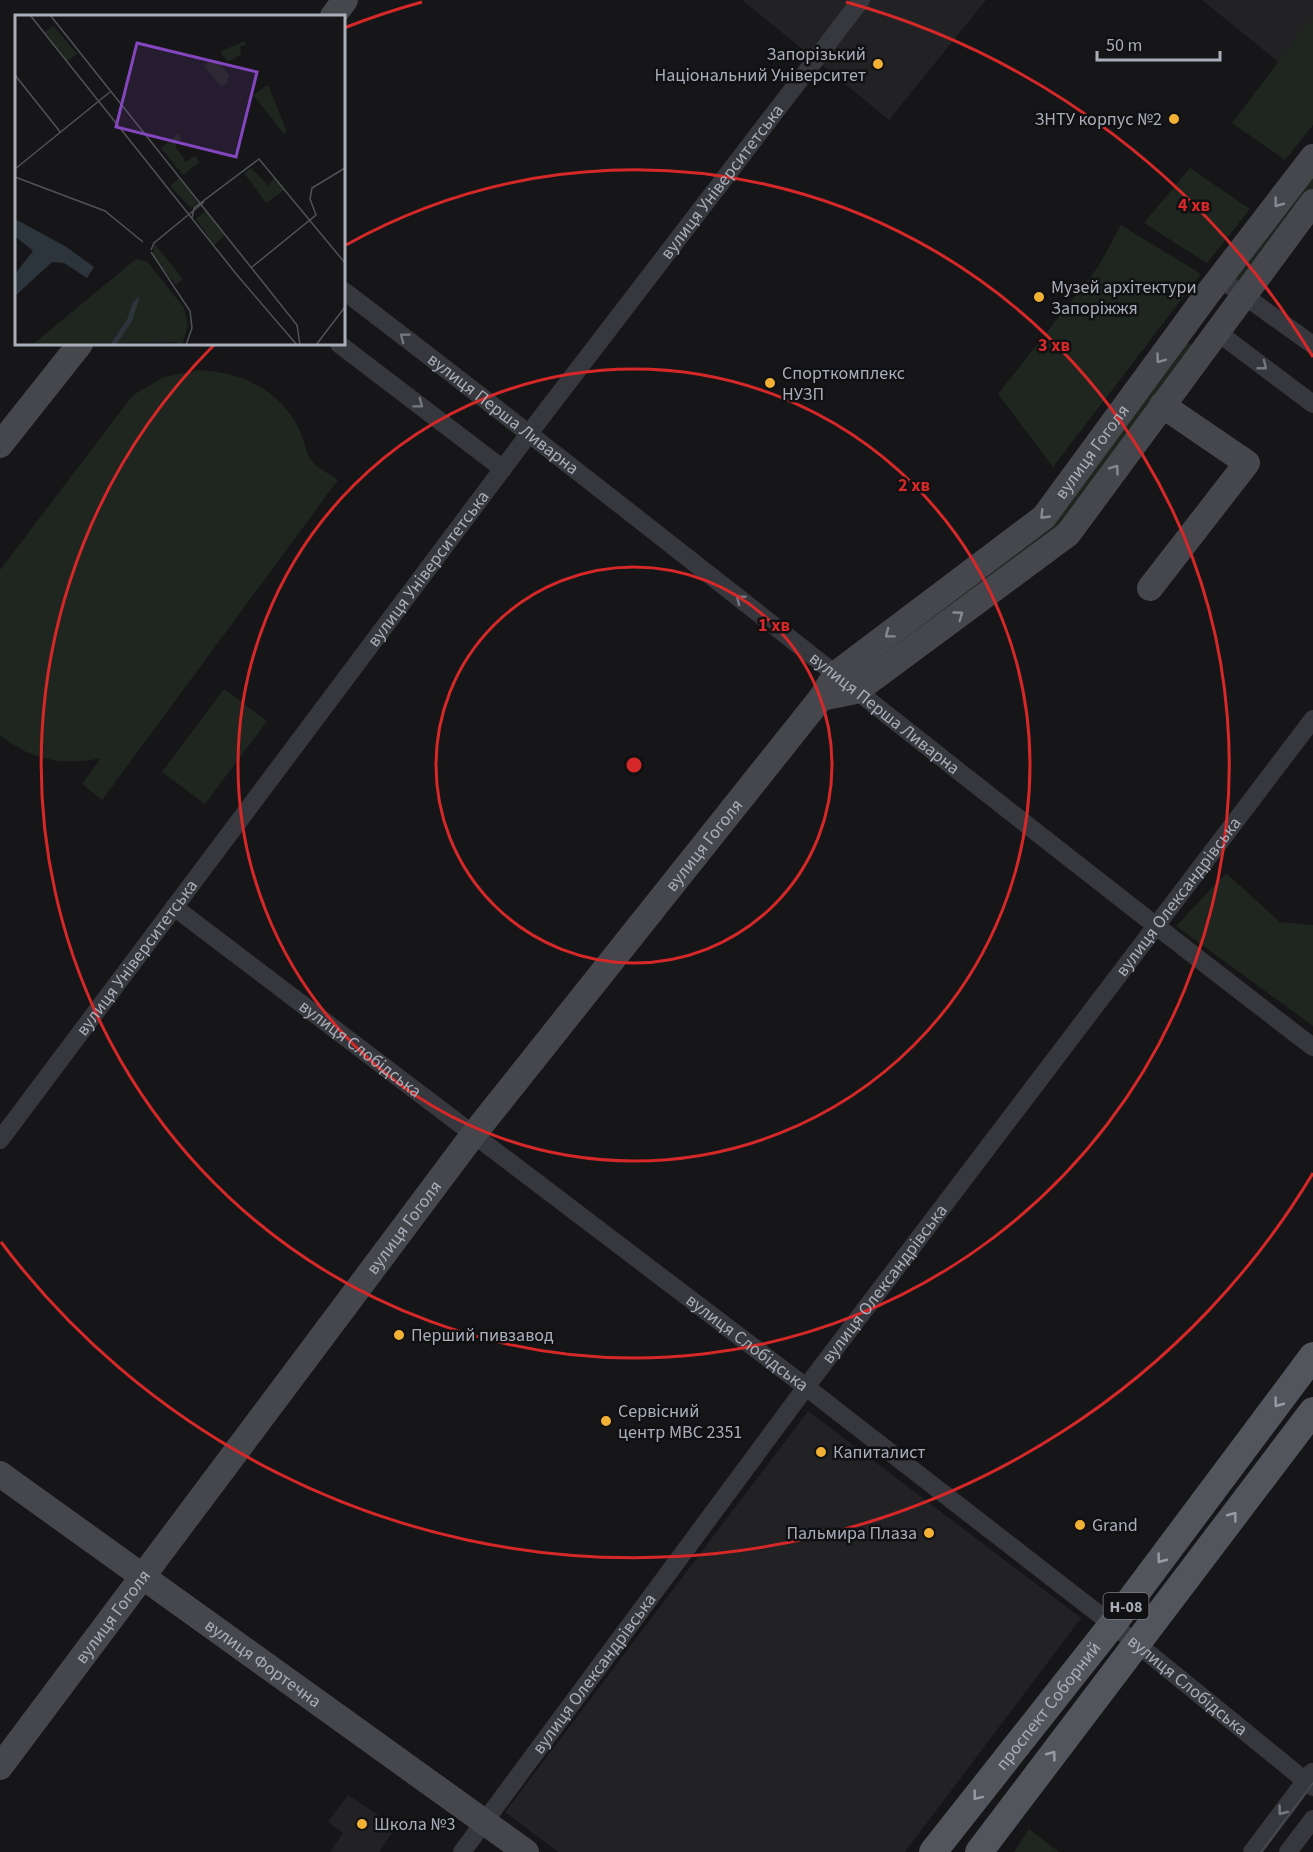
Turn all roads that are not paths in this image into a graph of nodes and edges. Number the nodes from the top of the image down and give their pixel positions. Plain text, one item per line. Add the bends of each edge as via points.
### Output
1 (345, 0) edge
2 (861, 0) edge
3 (334, 15) edge
4 (1313, 157) edge
5 (1313, 202) edge
6 (1221, 279) junction
7 (345, 292) edge
8 (1244, 294) junction
9 (1216, 331) junction
10 (79, 345) edge
11 (340, 345) edge
12 (1313, 345) edge
13 (1313, 404) edge
14 (1162, 405) junction
15 (529, 434) junction
16 (0, 445) edge
17 (503, 468) junction
18 (1150, 588) dead end
19 (836, 674) junction
20 (856, 691) junction
21 (821, 698) junction
22 (1313, 719) edge
23 (174, 907) junction
24 (1155, 926) junction
25 (1313, 1047) edge
26 (473, 1135) junction
27 (0, 1140) edge
28 (1313, 1356) edge
29 (806, 1387) junction
30 (1313, 1411) edge
31 (0, 1474) edge
32 (140, 1577) junction
33 (1112, 1625) junction
34 (1136, 1643) junction
35 (0, 1767) edge
36 (1311, 1779) edge
37 (1313, 1819) edge
38 (486, 1822) junction
39 (462, 1852) edge
40 (526, 1852) edge
41 (933, 1852) edge
42 (979, 1852) edge
43 (1252, 1852) edge
44 (1288, 1852) edge

1 - 3 street
2 - 15 street, вулиця Університетська
4 -> 6 street, вулиця Гоголя
5 - 8 street, вулиця Гоголя
6 - 8 street
6 -> 19 street, вулиця Гоголя via 1044,517
15 -> 7 street, вулиця Перша Ливарна
8 - 9 street, вулиця Гоголя
8 - 12 street
9 -> 13 street
9 - 14 street, вулиця Гоголя
10 - 16 street
11 -> 17 street
14 - 18 street via 1247,463
20 -> 14 street, вулиця Гоголя via 1068,534
15 - 17 street, вулиця Університетська
19 -> 15 street, вулиця Перша Ливарна
17 - 23 street, вулиця Університетська
19 - 20 street, вулиця Перша Ливарна
19 - 21 street, вулиця Гоголя
20 - 21 street, вулиця Гоголя
20 - 24 street, вулиця Перша Ливарна
21 - 26 street, вулиця Гоголя
22 - 24 street, вулиця Олександрівська
23 - 26 street, вулиця Слобідська
23 - 27 street, вулиця Університетська
24 - 25 street, вулиця Перша Ливарна
24 - 29 street, вулиця Олександрівська
26 - 29 street, вулиця Слобідська
26 - 32 street, вулиця Гоголя
28 -> 33 main road, проспект Соборний / Н-08
29 - 33 street, вулиця Слобідська
29 - 38 street, вулиця Олександрівська
34 -> 30 main road, проспект Соборний / Н-08
31 - 32 street, вулиця Фортечна
32 - 35 street, вулиця Гоголя
32 - 38 street, вулиця Фортечна
33 - 34 street, вулиця Слобідська
33 -> 41 main road, проспект Соборний / Н-08
34 - 36 street, вулиця Слобідська
42 -> 34 main road, проспект Соборний / Н-08
36 -> 43 street
37 - 44 street
38 - 39 street, вулиця Олександрівська
38 - 40 street, вулиця Фортечна

